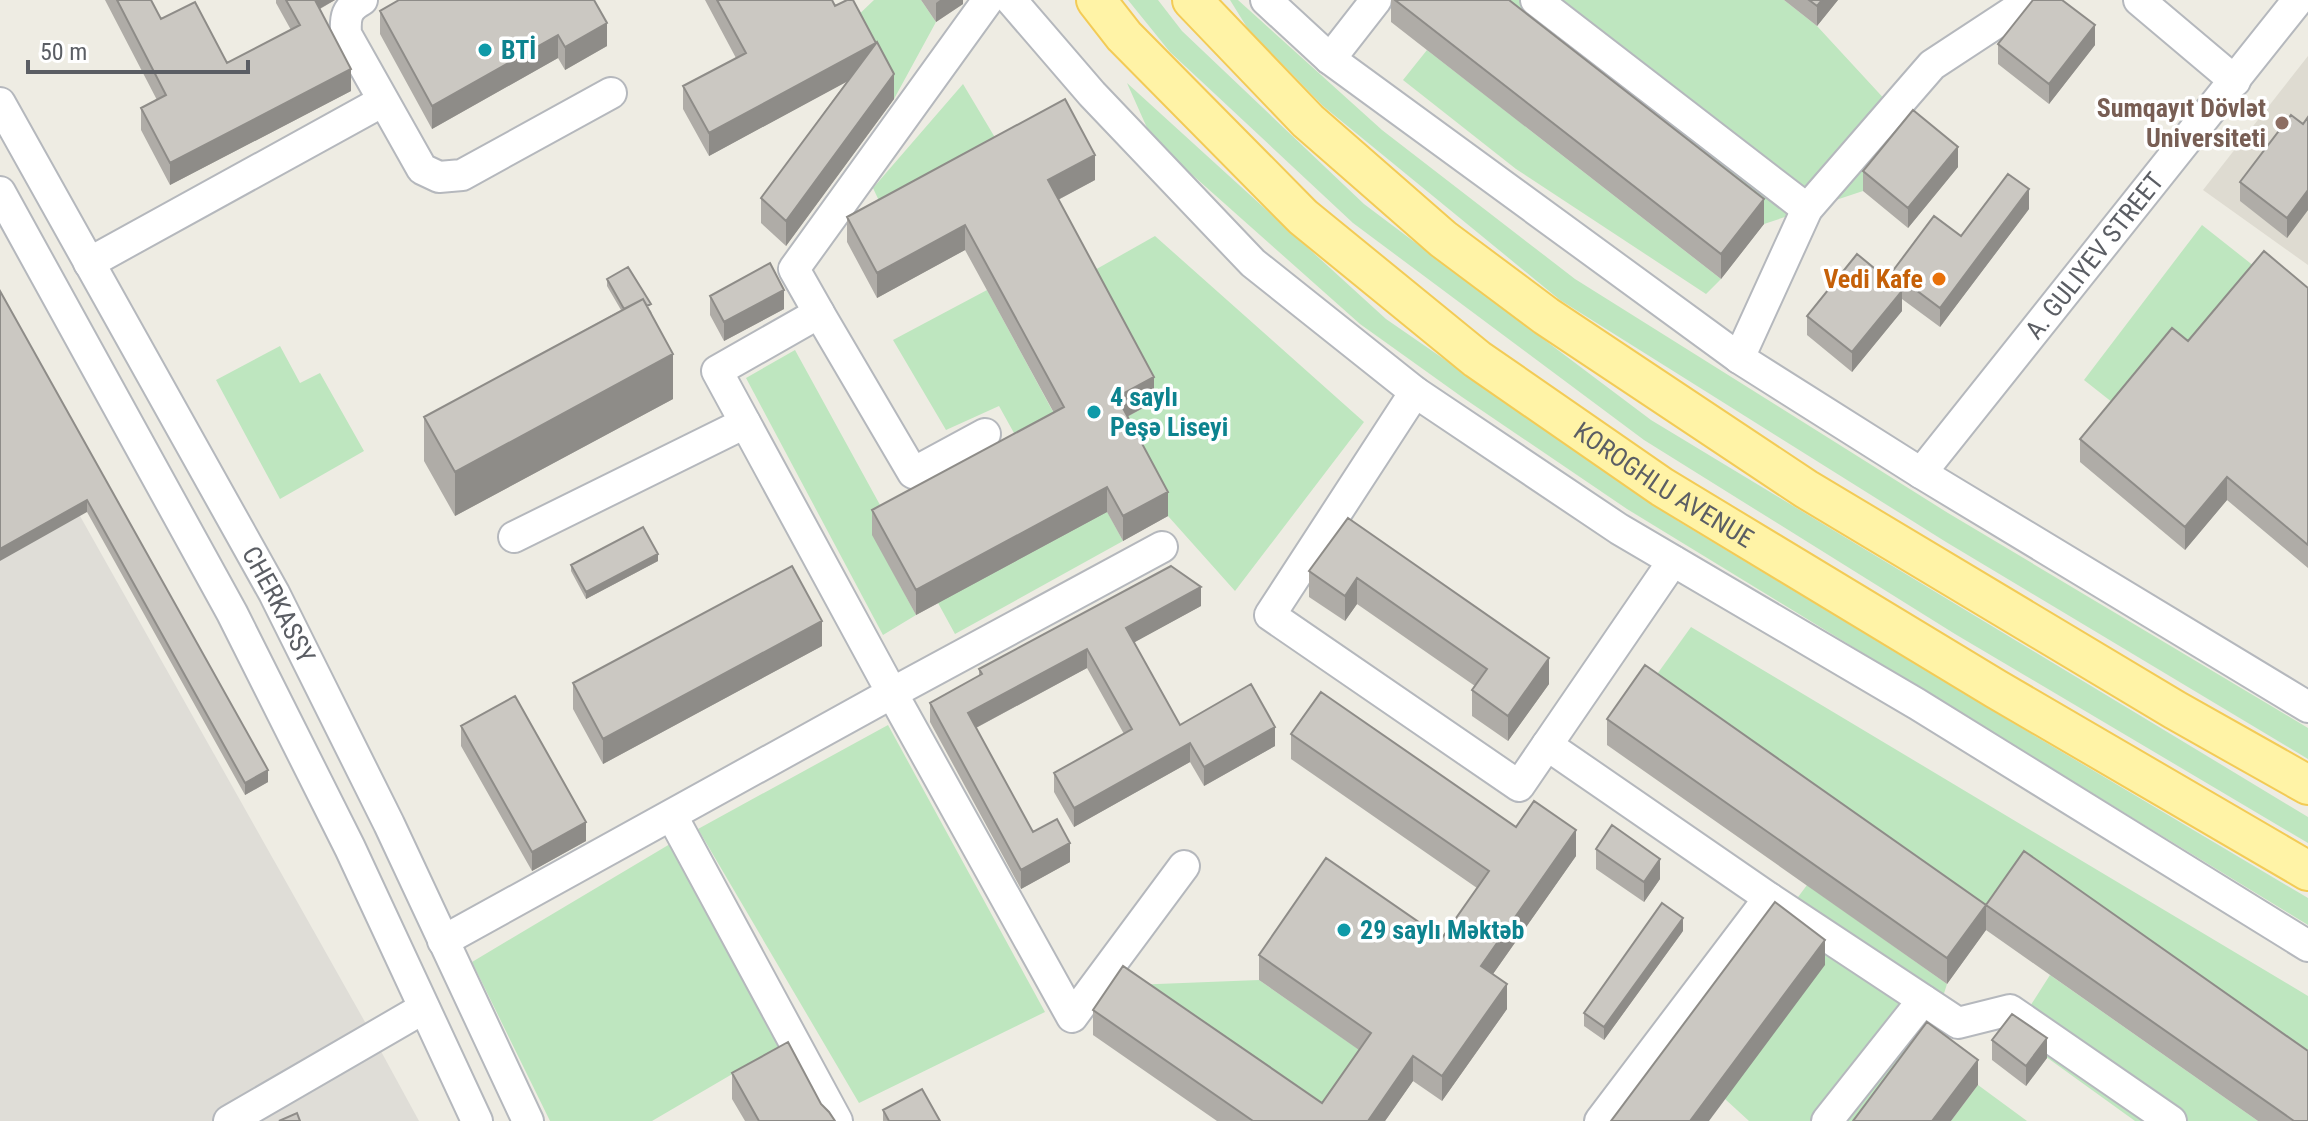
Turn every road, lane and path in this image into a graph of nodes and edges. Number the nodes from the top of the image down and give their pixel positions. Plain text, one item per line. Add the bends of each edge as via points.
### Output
1 (362, 0) edge
2 (988, 0) edge
3 (1011, 0) edge
4 (1096, 0) edge
5 (1192, 0) edge
6 (1266, 0) edge
7 (1376, 0) edge
8 (1536, 0) edge
9 (2031, 0) edge
10 (2139, 0) edge
11 (2298, 0) edge
12 (1330, 59) junction
13 (2235, 81) junction
14 (611, 93) dead end
15 (383, 101) junction
16 (0, 103) edge
17 (0, 192) edge
18 (1807, 209) junction
19 (89, 263) junction
20 (819, 313) junction
21 (1739, 358) junction
22 (1415, 392) junction
23 (745, 423) junction
24 (985, 434) dead end
25 (1921, 473) junction
26 (514, 537) dead end
27 (1162, 547) dead end
28 (1673, 561) junction
29 (892, 693) junction
30 (2308, 707) edge
31 (1547, 745) junction
32 (2308, 785) edge
33 (672, 816) junction
34 (1184, 866) dead end
35 (2308, 871) edge
36 (1769, 898) junction
37 (443, 941) junction
38 (2308, 946) edge
39 (1923, 1000) junction
40 (424, 1008) junction
41 (229, 1121) edge
42 (477, 1121) edge
43 (528, 1121) edge
44 (837, 1121) edge
45 (1600, 1121) edge
46 (1827, 1121) edge
47 (2171, 1121) edge

1 - 15 street via 345,17 346,34
2 - 20 street via 794,269
3 - 22 street via 1092,94 1253,263
4 - 35 main road, KOROGHLU AVENUE via 1124,36 1303,217 1477,359 1662,487
5 - 32 main road via 1308,121 1443,239 1546,316 1806,489
6 - 12 street
7 - 12 street
8 - 18 street
9 - 18 street via 1932,65
10 - 13 street
11 - 13 street, A. GULIYEV STREET
12 - 21 street
13 - 25 street, A. GULIYEV STREET
14 - 15 street via 462,175 439,177 422,169
15 - 19 street
16 - 19 street, CHERKASSY
17 - 40 street, CHERKASSY via 232,613
18 - 21 street
19 - 37 street, CHERKASSY via 274,593
20 - 23 street via 717,371
20 - 24 street via 913,473
21 - 25 street
22 - 28 street
22 - 31 street via 1270,615 1519,786
23 - 26 street
23 - 29 street
25 - 30 street
27 - 29 street
28 - 31 street
28 - 38 street via 1917,704
29 - 33 street
29 - 34 street via 1072,1017
31 - 36 street
33 - 37 street
33 - 44 street
36 - 39 street
36 - 45 street
37 - 43 street, CHERKASSY
39 - 46 street
39 - 47 street via 1958,1023 2010,1010
40 - 41 street
40 - 42 street, CHERKASSY

